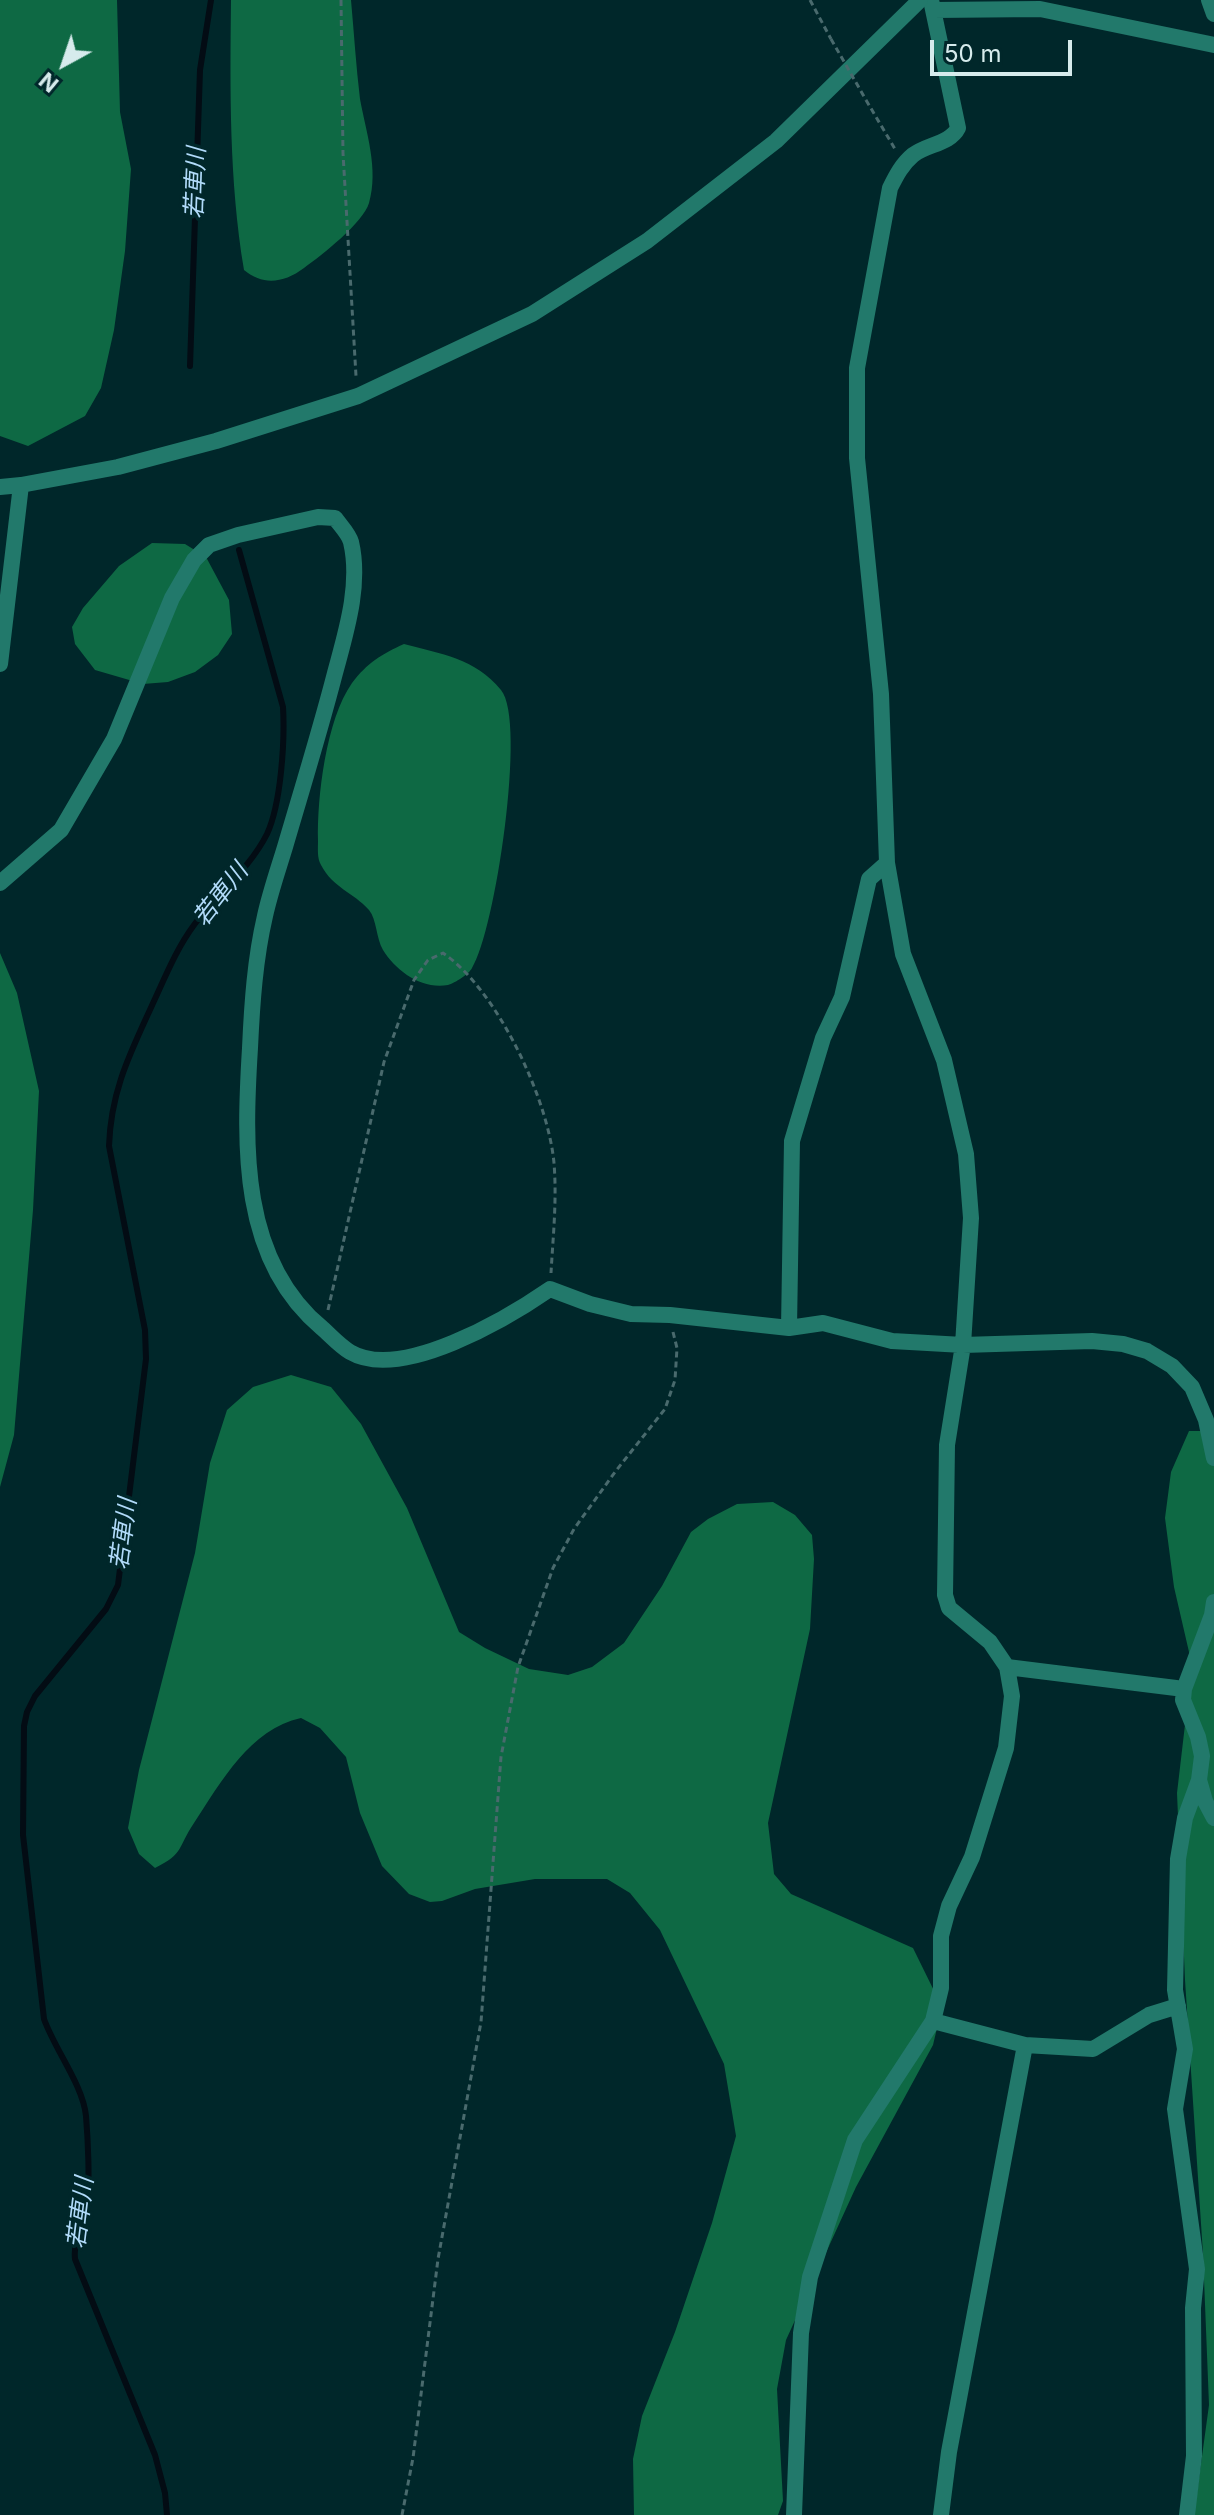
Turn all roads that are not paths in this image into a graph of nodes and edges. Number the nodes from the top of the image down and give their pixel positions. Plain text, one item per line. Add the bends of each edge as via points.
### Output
1 (1209, 0) edge
2 (928, 3) edge
3 (1214, 14) edge
4 (1214, 45) edge
5 (21, 485) junction
6 (0, 487) edge
7 (0, 664) edge
8 (887, 863) junction
9 (0, 883) edge
10 (789, 1328) junction
11 (963, 1345) junction
12 (1214, 1458) edge
13 (1213, 1611) edge
14 (1007, 1667) junction
15 (1184, 1689) junction
16 (1199, 1780) junction
17 (1214, 1818) edge
18 (1178, 2006) junction
19 (933, 2021) junction
20 (1025, 2045) junction
21 (794, 2515) edge
22 (941, 2515) edge
23 (1187, 2515) edge

1 - 3 street
2 - 4 street via 1040,9
2 - 5 street via 776,141 647,241 532,314 358,396 202,445
2 - 8 street via 958,128 950,138 914,154 890,188 857,368 857,458 881,694
5 - 6 street
5 - 7 street
8 - 10 street via 869,879 842,997 823,1038 792,1141
8 - 11 street via 903,954 944,1060 966,1154 971,1218
9 - 10 street via 61,830 114,739 172,598 194,560 209,545 238,535 335,518 351,539 355,577 346,630 264,917 253,991 246,1144 252,1197 282,1283 304,1313 352,1353 381,1359 426,1353 477,1333 550,1289 631,1314
10 - 11 street via 823,1323 892,1341
11 - 12 street via 1092,1341 1147,1351 1192,1387
11 - 14 street via 947,1445 945,1595 949,1608 990,1642
13 - 15 street
14 - 15 street
14 - 19 street via 1012,1696 1006,1748 972,1857 949,1906
15 - 16 street via 1202,1756
16 - 17 street
16 - 18 street via 1178,1859
18 - 20 street via 1149,2015 1093,2049
18 - 23 street via 1185,2049 1175,2109 1197,2269 1194,2456
19 - 20 street
19 - 21 street via 855,2140 810,2277 801,2333
20 - 22 street

